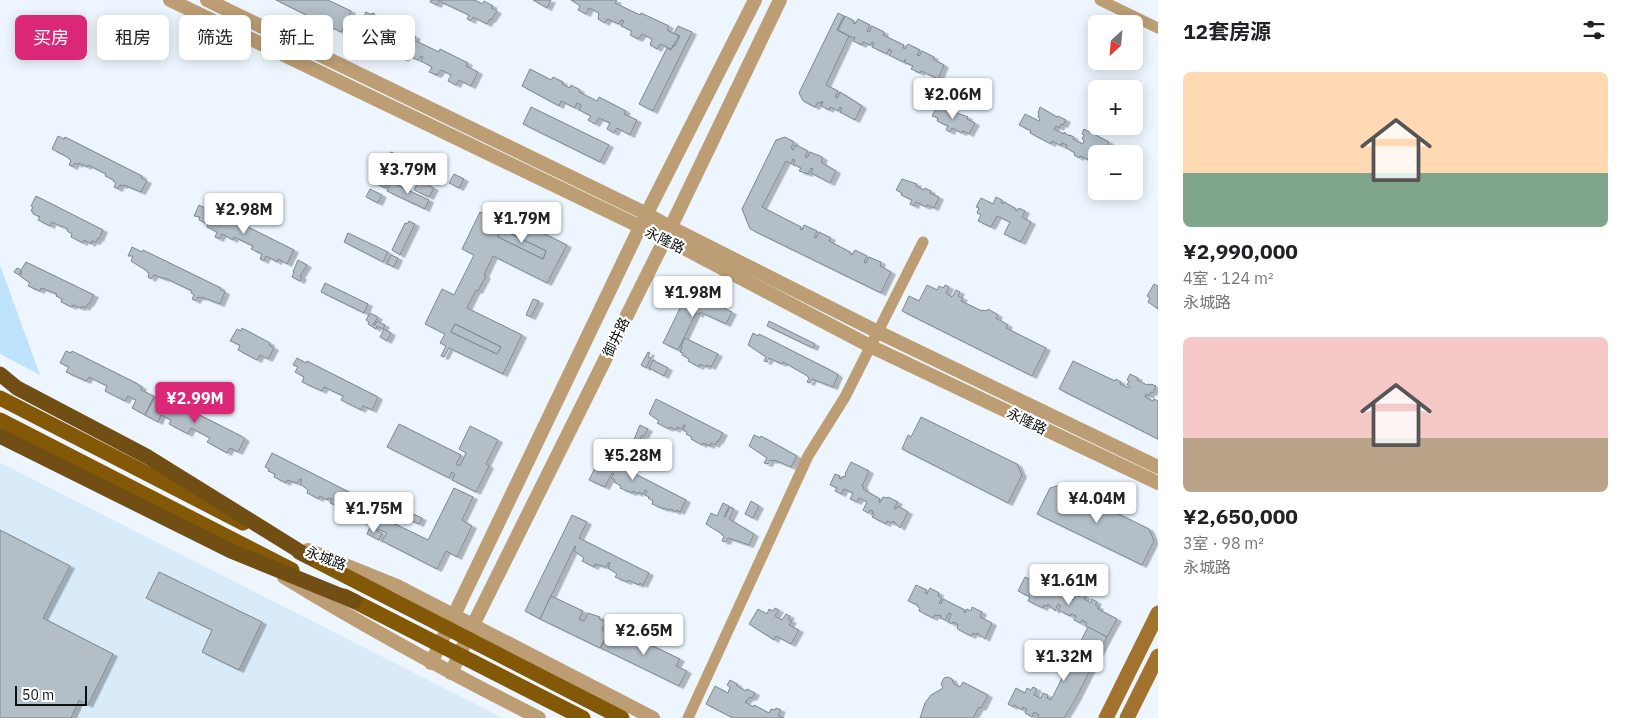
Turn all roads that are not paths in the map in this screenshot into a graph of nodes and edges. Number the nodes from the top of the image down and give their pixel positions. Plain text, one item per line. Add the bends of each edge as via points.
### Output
1 (170, 0) edge
2 (207, 0) edge
3 (755, 0) edge
4 (780, 0) edge
5 (1100, 0) edge
6 (1158, 28) edge
7 (647, 214) junction
8 (640, 227) junction
9 (668, 233) junction
10 (923, 242) dead end
11 (878, 332) junction
12 (870, 346) junction
13 (0, 375) edge
14 (0, 397) edge
15 (0, 421) edge
16 (0, 436) edge
17 (0, 444) edge
18 (1158, 467) edge
19 (74, 473) junction
20 (1158, 483) edge
21 (310, 557) junction
22 (354, 601) junction
23 (1158, 613) edge
24 (454, 614) junction
25 (473, 625) junction
26 (1158, 656) edge
27 (431, 663) junction
28 (451, 673) junction
29 (539, 718) edge
30 (583, 718) edge
31 (622, 718) edge
32 (653, 718) edge
33 (688, 718) edge
34 (1106, 718) edge
35 (1127, 718) edge

1 - 8 street, 永隆路
2 - 7 street, 永隆路
3 - 7 street, 御井路
4 - 9 street, 御井路
5 - 6 street
7 - 8 street, 御井路
7 - 9 street, 永隆路
8 - 9 street, 永隆路
8 - 24 street, 御井路
9 - 11 street, 永隆路
9 - 12 street, 永隆路
9 - 25 street, 御井路
10 - 11 street
11 - 12 street
11 - 18 street, 永隆路
12 - 20 street, 永隆路
12 - 33 street via 808,456
13 - 21 highway via 17,388 148,457
14 - 21 main road
14 - 24 street, 永城路 via 298,547 397,586
15 - 22 main road
15 - 27 street via 215,536
16 - 19 highway
17 - 19 highway
19 - 22 highway via 231,551
21 - 31 main road
22 - 30 main road
23 - 34 main road
24 - 25 street, 永城路
24 - 27 street, 御井路
25 - 28 street, 御井路
25 - 32 street, 永城路
26 - 35 main road
27 - 28 street
28 - 29 street

